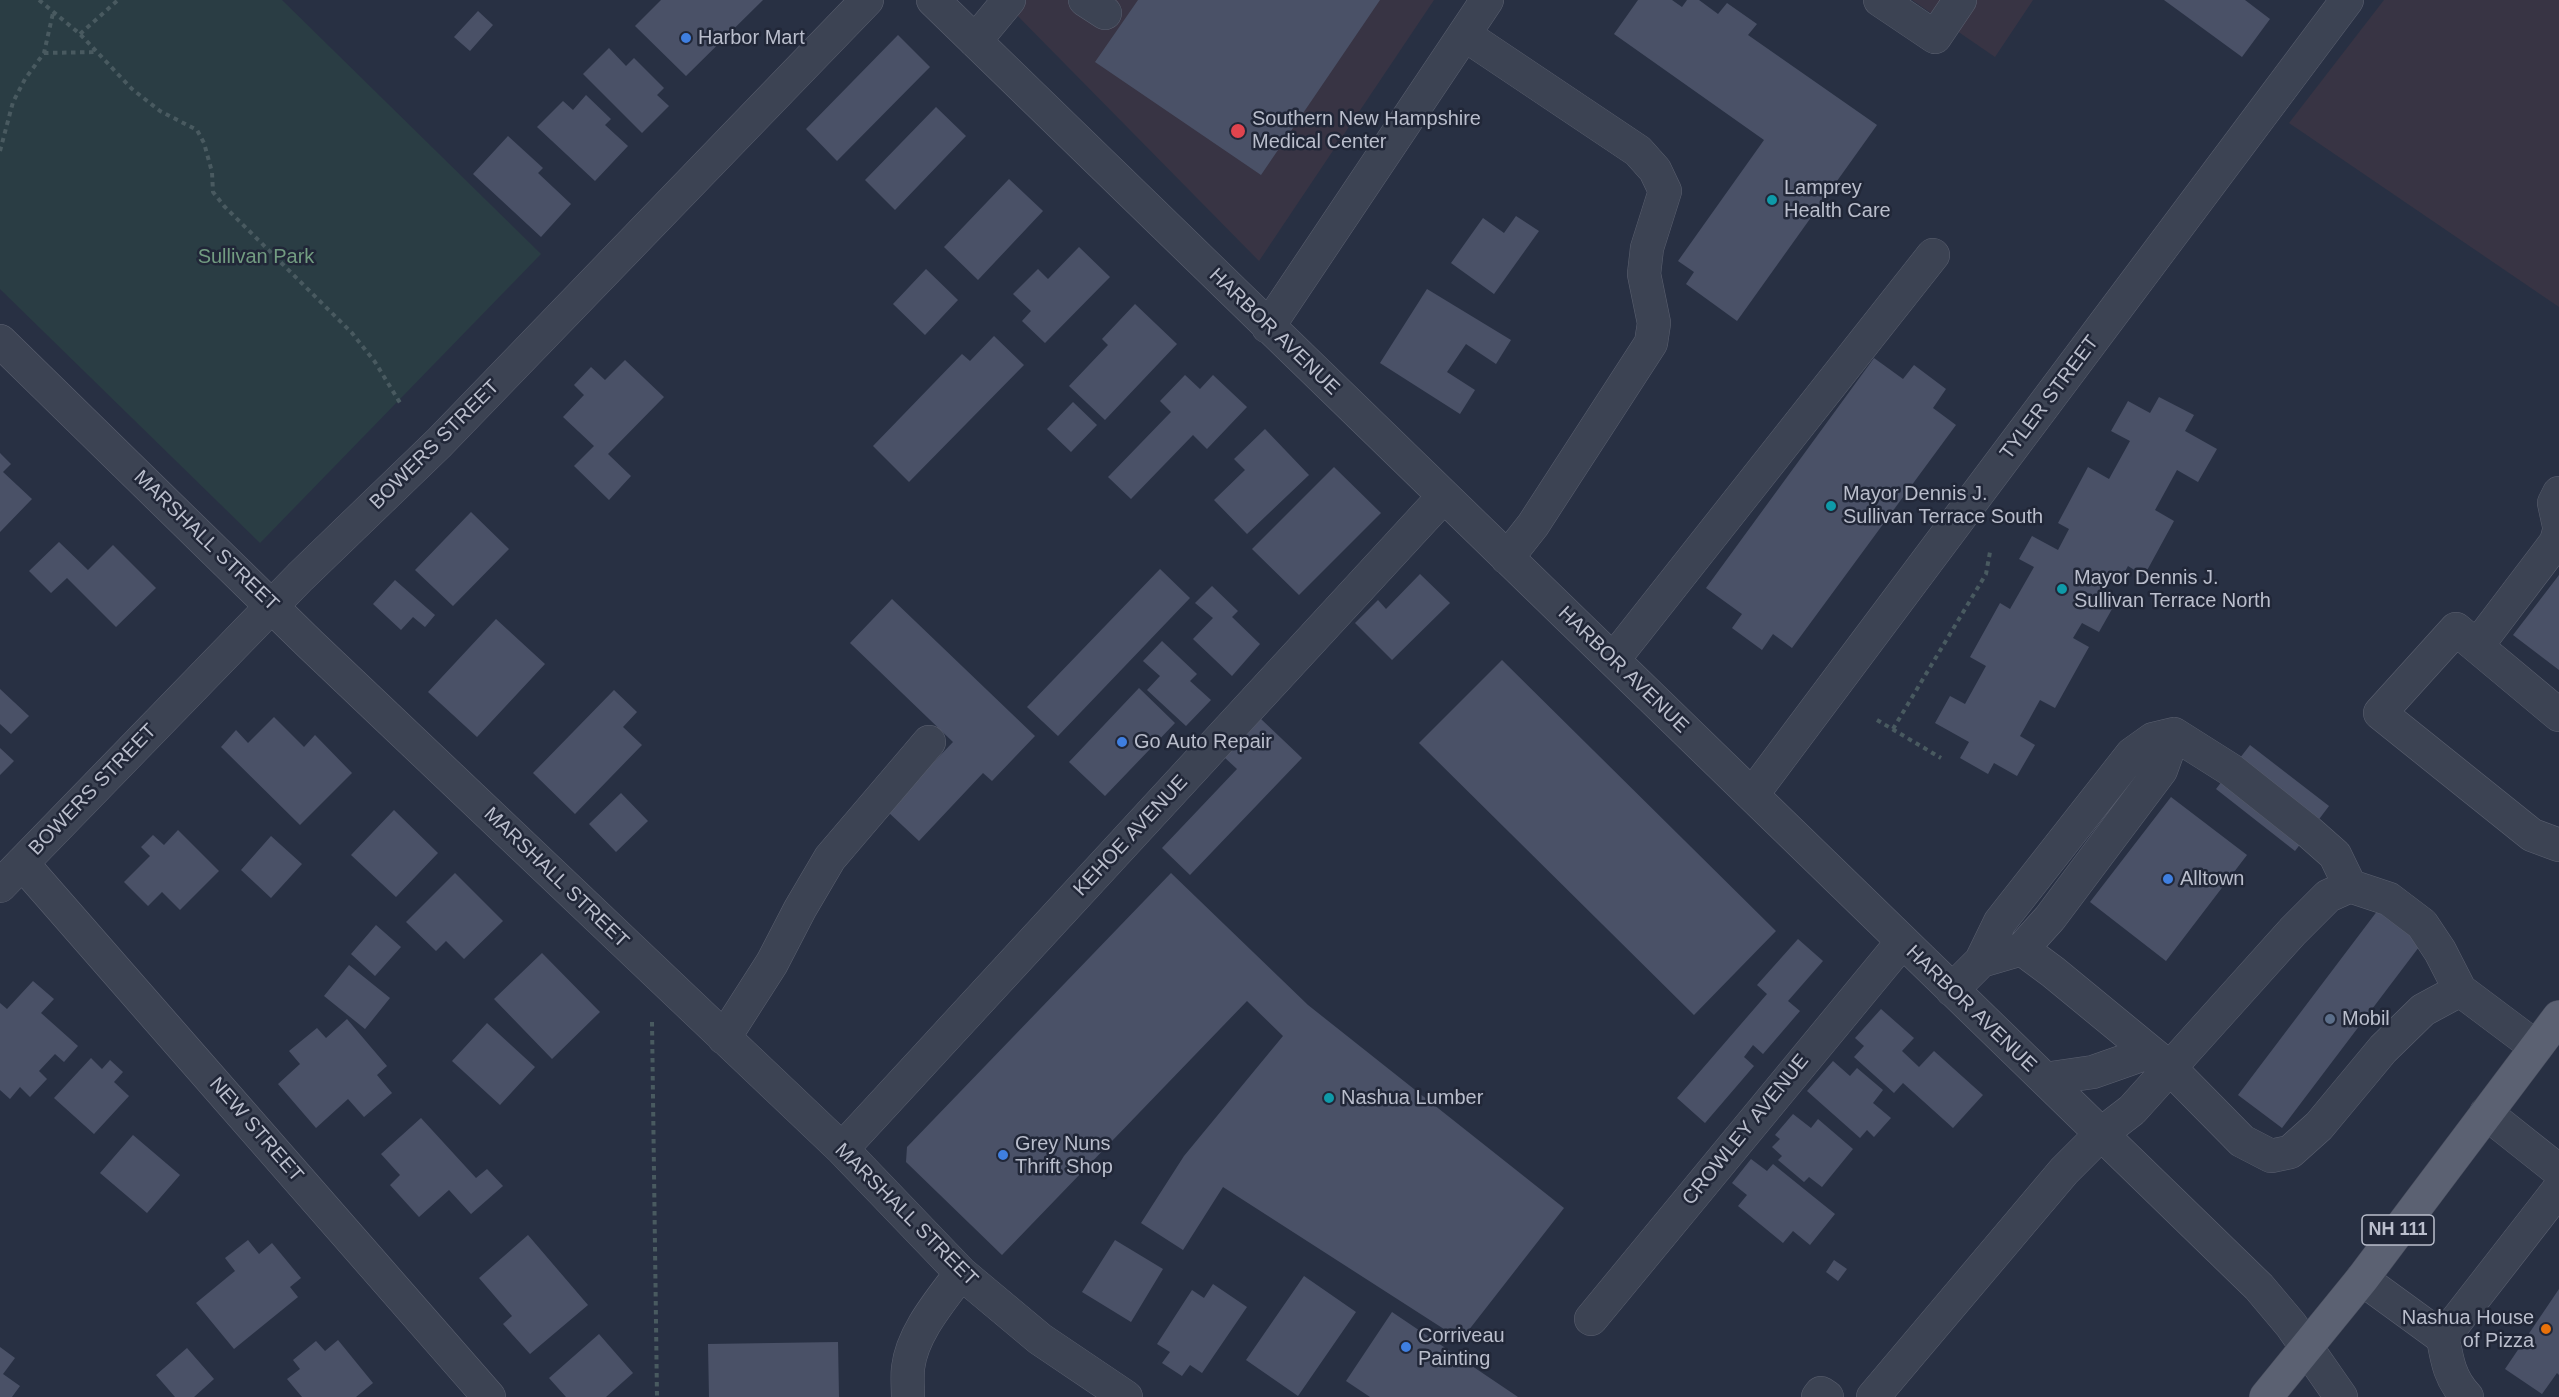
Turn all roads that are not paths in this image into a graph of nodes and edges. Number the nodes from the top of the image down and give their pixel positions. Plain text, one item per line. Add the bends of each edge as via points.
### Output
1 (867, 0) edge
2 (933, 0) edge
3 (1009, 0) edge
4 (1487, 0) edge
5 (1881, 0) edge
6 (1960, 0) edge
7 (2347, 0) edge
8 (1465, 35) junction
9 (975, 40) junction
10 (1933, 255) dead end
11 (1268, 327) junction
12 (0, 341) edge
13 (2559, 493) edge
14 (1444, 496) junction
15 (2559, 526) edge
16 (2559, 531) edge
17 (1507, 558) junction
18 (272, 606) junction
19 (2477, 646) junction
20 (1613, 660) junction
21 (2559, 715) edge
22 (2174, 734) junction
23 (929, 742) dead end
24 (1752, 795) junction
25 (2559, 846) edge
26 (22, 863) junction
27 (0, 886) edge
28 (2350, 886) junction
29 (1902, 942) junction
30 (2022, 949) junction
31 (1981, 961) junction
32 (1952, 990) junction
33 (2460, 990) junction
34 (2559, 1017) edge
35 (724, 1038) junction
36 (2536, 1047) junction
37 (2160, 1061) junction
38 (2045, 1079) junction
39 (2486, 1113) junction
40 (2102, 1133) junction
41 (842, 1149) junction
42 (2559, 1171) edge
43 (2559, 1189) edge
44 (961, 1273) junction
45 (2362, 1279) junction
46 (1591, 1319) dead end
47 (2443, 1338) junction
48 (2306, 1345) junction
49 (489, 1397) edge
50 (908, 1397) edge
51 (1125, 1397) edge
52 (1873, 1397) edge
53 (2266, 1397) edge
54 (2341, 1397) edge
55 (2467, 1397) edge

1 - 18 street, BOWERS STREET via 439,443
2 - 9 street, HARBOR AVENUE
3 - 9 street
4 - 8 street
5 - 6 street via 1935,37
7 - 24 street, TYLER STREET
8 - 11 street
8 - 17 street via 1638,151 1656,170 1665,190 1647,248 1644,274 1654,323 1651,343 1533,525
9 - 11 street, HARBOR AVENUE
10 - 20 street
11 - 14 street, HARBOR AVENUE
12 - 18 street, MARSHALL STREET
13 - 15 street via 2554,503
14 - 17 street, HARBOR AVENUE
14 - 41 street, KEHOE AVENUE
16 - 19 street via 2556,542
17 - 20 street, HARBOR AVENUE
18 - 26 street, BOWERS STREET
18 - 35 street, MARSHALL STREET
19 - 21 street
19 - 25 street via 2456,629 2380,713 2532,836
20 - 24 street, HARBOR AVENUE
22 - 28 street via 2231,770 2309,832 2335,855
22 - 30 street via 2161,770 2050,918
22 - 31 street via 2154,739 2132,754 2000,922
23 - 35 street via 831,858
24 - 29 street, HARBOR AVENUE
26 - 27 street, BOWERS STREET
26 - 49 street, NEW STREET
28 - 33 street via 2389,899 2422,924
28 - 37 street via 2328,896
29 - 32 street, HARBOR AVENUE
29 - 46 street, CROWLEY AVENUE
30 - 31 street
30 - 37 street
31 - 32 street
32 - 38 street, HARBOR AVENUE
33 - 36 street
33 - 37 street via 2423,1010 2383,1049 2319,1126 2290,1152 2271,1156 2242,1141
34 - 36 main road, NH 111
35 - 41 street, MARSHALL STREET
36 - 39 main road, NH 111
37 - 38 street
37 - 40 street via 2132,1110
38 - 40 street, HARBOR AVENUE
39 - 42 street
39 - 45 main road, NH 111
40 - 48 street, HARBOR AVENUE via 2259,1287
40 - 52 street via 2064,1171
41 - 44 street, MARSHALL STREET
43 - 47 street
44 - 50 street via 930,1314 919,1336 908,1366
44 - 51 street, MARSHALL STREET via 1041,1339
45 - 47 street
45 - 48 main road, NH 111
47 - 55 street via 2447,1366
48 - 53 main road, NH 111
48 - 54 street, HARBOR AVENUE

